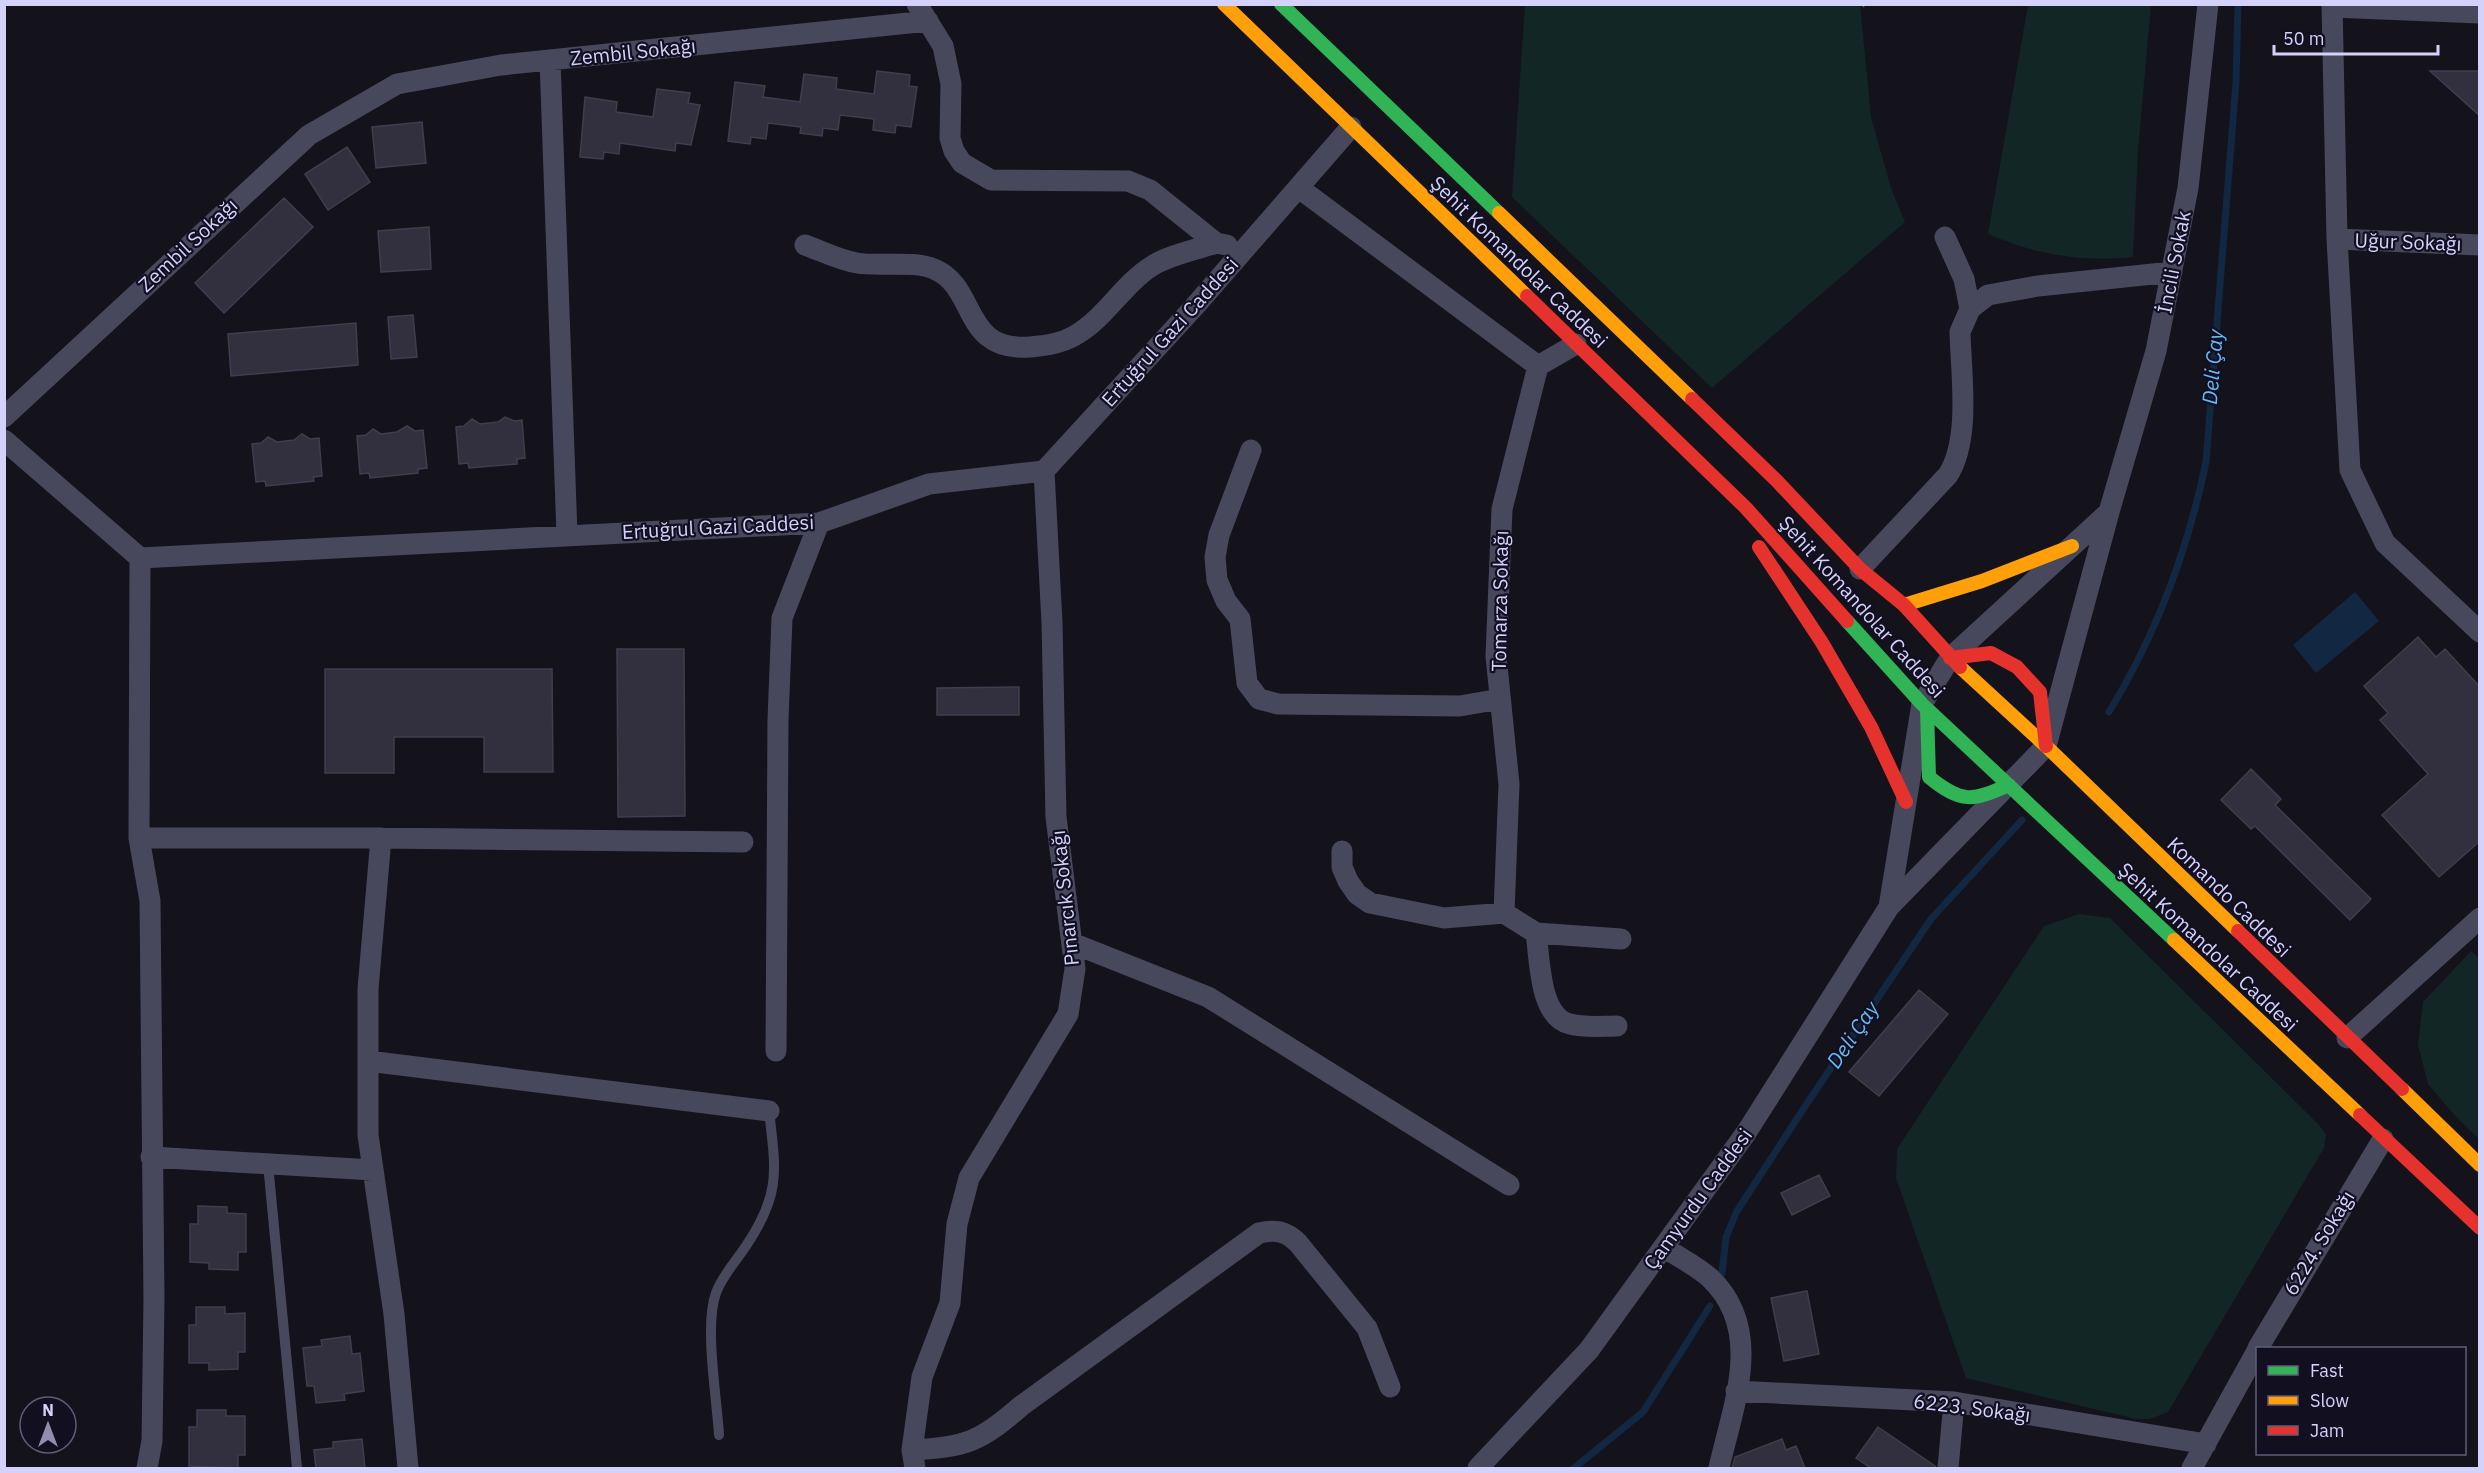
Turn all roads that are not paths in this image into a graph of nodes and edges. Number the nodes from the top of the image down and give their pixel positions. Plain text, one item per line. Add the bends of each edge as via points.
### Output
1 (1224, 4) edge
2 (1281, 4) edge
3 (2208, 4) edge
4 (2332, 6) edge
5 (923, 13) edge
6 (2480, 13) edge
7 (550, 60) junction
8 (1351, 127) junction
9 (1299, 188) junction
10 (1945, 237) dead end
11 (2337, 239) junction
12 (1216, 243) junction
13 (805, 245) dead end
14 (2480, 245) edge
15 (1245, 249) junction
16 (2172, 272) junction
17 (1970, 309) junction
18 (1576, 344) junction
19 (1538, 366) junction
20 (4, 417) edge
21 (4, 440) edge
22 (1251, 450) dead end
23 (1044, 471) junction
24 (1712, 475) junction
25 (2109, 512) junction
26 (819, 523) junction
27 (567, 535) junction
28 (2072, 546) junction
29 (140, 558) junction
30 (1860, 569) junction
31 (1904, 605) junction
32 (2480, 632) edge
33 (1950, 658) junction
34 (1500, 699) junction
35 (1924, 707) junction
36 (2046, 746) junction
37 (2009, 785) junction
38 (1906, 802) junction
39 (139, 838) junction
40 (381, 838) junction
41 (743, 842) dead end
42 (1342, 851) dead end
43 (1889, 907) junction
44 (1504, 913) junction
45 (2480, 918) edge
46 (1536, 933) junction
47 (1621, 939) dead end
48 (1072, 943) junction
49 (1617, 1026) dead end
50 (2347, 1038) junction
51 (776, 1052) dead end
52 (368, 1060) junction
53 (769, 1111) joint
54 (2383, 1139) junction
55 (151, 1157) junction
56 (268, 1164) junction
57 (2480, 1165) edge
58 (373, 1170) junction
59 (1509, 1185) dead end
60 (2480, 1228) edge
61 (1664, 1247) junction
62 (2259, 1347) edge
63 (2256, 1353) edge
64 (1390, 1387) dead end
65 (1736, 1391) junction
66 (1954, 1402) junction
67 (719, 1435) dead end
68 (2206, 1444) junction
69 (913, 1459) edge
70 (147, 1468) edge
71 (297, 1468) edge
72 (408, 1468) edge
73 (1478, 1468) edge
74 (1719, 1468) edge
75 (1948, 1468) edge
76 (2196, 1468) edge

1 - 8 main road, Şehit Komandolar Caddesi
2 - 30 main road, Şehit Komandolar Caddesi via 1776,480
3 - 16 street, İncili Sokak via 2188,188
4 - 6 street
4 - 11 street
5 - 7 street, Zembil Sokağı
5 - 12 street, Zembil Sokağı via 943,46 951,84 950,138 962,164 991,180 1128,181 1150,190
7 - 20 street, Zembil Sokağı via 397,84 309,135
7 - 27 street
8 - 9 street, Ertuğrul Gazi Caddesi
8 - 18 main road, Şehit Komandolar Caddesi
9 - 15 street, Ertuğrul Gazi Caddesi
9 - 19 street
10 - 17 street via 1964,279
11 - 14 street, Uğur Sokağı
11 - 32 street via 2350,470 2385,543
12 - 13 street via 1152,265 1096,320 1073,336 1047,346 1019,348 1006,346 984,333 952,283 934,268 856,263
12 - 15 street, Zembil Sokağı
15 - 23 street, Ertuğrul Gazi Caddesi
16 - 17 street via 2009,291 1988,295
16 - 25 street, İncili Sokak via 2156,351
17 - 30 street via 1960,332 1962,431 1955,464
18 - 19 street
18 - 24 main road, Şehit Komandolar Caddesi
19 - 34 street, Tomarza Sokağı via 1502,509 1496,656
21 - 29 street
22 - 34 street via 1219,535 1215,557 1217,580 1240,619 1245,673 1252,692 1259,699 1278,704 1460,706
23 - 26 street, Ertuğrul Gazi Caddesi via 928,484
23 - 48 street, Pınarcık Sokağı via 1056,817
24 - 35 main road, Şehit Komandolar Caddesi
24 - 38 main road via 1821,641 1871,727
25 - 28 street
25 - 36 street, İncili Sokak
26 - 27 street, Ertuğrul Gazi Caddesi
26 - 51 street via 782,618 777,732
27 - 29 street, Ertuğrul Gazi Caddesi
28 - 31 main road via 1982,581
28 - 33 street
29 - 39 street
30 - 31 main road, Şehit Komandolar Caddesi
31 - 33 main road, Şehit Komandolar Caddesi
33 - 35 street, Çamyurdu Caddesi
33 - 36 main road, Komando Caddesi
33 - 36 main road via 1991,653 2017,667 2040,692
34 - 44 street, Tomarza Sokağı via 1509,784
35 - 37 main road, Şehit Komandolar Caddesi
35 - 37 main road via 1929,777 1953,798 1976,800
35 - 38 street, Çamyurdu Caddesi
36 - 37 street, Çamyurdu Caddesi
36 - 50 main road, Komando Caddesi
37 - 43 street, Çamyurdu Caddesi
37 - 54 main road, Şehit Komandolar Caddesi
38 - 43 street, Çamyurdu Caddesi
39 - 40 street
39 - 55 street via 150,901
40 - 41 street
40 - 52 street via 368,988
42 - 44 street via 1342,867 1348,881 1370,903 1444,918
43 - 61 street, Çamyurdu Caddesi via 1746,1133
44 - 46 street
45 - 50 street
46 - 47 street
46 - 49 street via 1546,1000 1555,1016 1572,1025
48 - 59 street via 1208,997
48 - 69 street, Pınarcık Sokağı via 1075,969 1068,1014 969,1178 957,1224 950,1303 922,1377
50 - 57 main road, Komando Caddesi
52 - 53 street
52 - 58 street via 368,1135
53 - 67 lane via 776,1169 771,1201 716,1293 712,1338
54 - 60 main road, Şehit Komandolar Caddesi
54 - 62 street, 6224. Sokağı
55 - 56 street
55 - 70 street via 154,1299 152,1442
56 - 58 street
56 - 71 lane
58 - 72 street via 394,1314
61 - 65 street via 1709,1277 1730,1303 1741,1333 1742,1366
61 - 73 street, Çamyurdu Caddesi via 1590,1350
63 - 68 street, 6224. Sokağı
64 - 69 street via 1367,1328 1298,1243 1280,1231 1270,1230 1259,1233 1021,1406 990,1433
65 - 66 street, 6223. Sokağı
65 - 74 street
66 - 68 street, 6223. Sokağı
66 - 75 street
68 - 76 street, 6224. Sokağı

